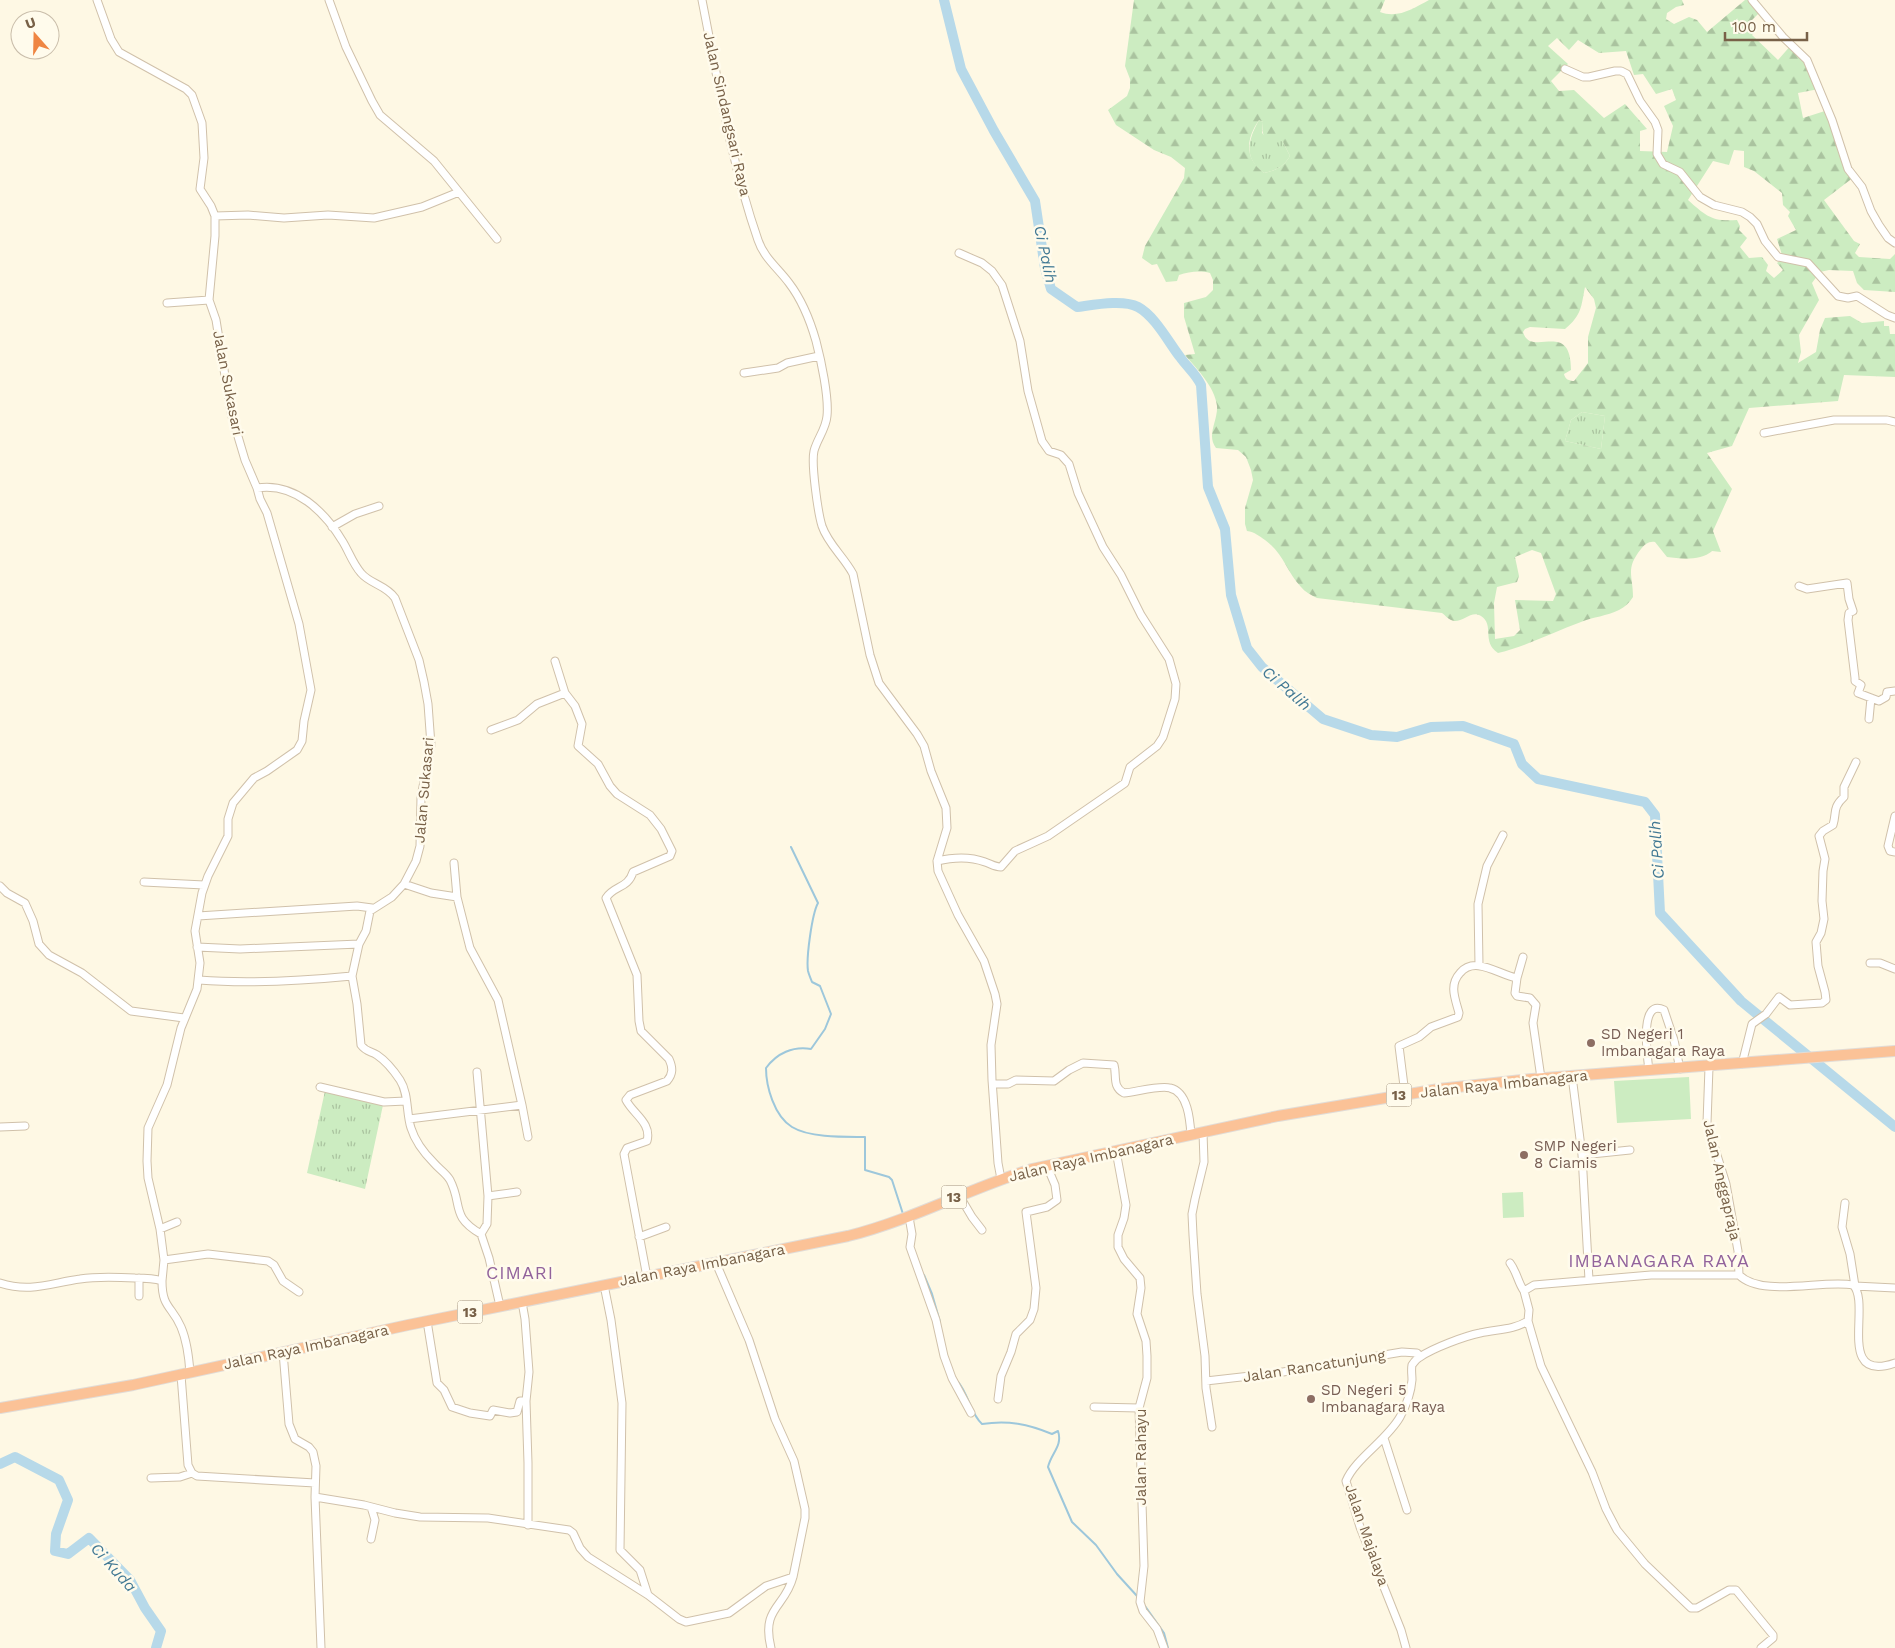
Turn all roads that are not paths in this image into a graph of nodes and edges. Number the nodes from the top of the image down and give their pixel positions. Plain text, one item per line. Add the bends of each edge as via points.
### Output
1 (97, 0) edge
2 (329, 0) edge
3 (702, 0) edge
4 (1752, 0) edge
5 (1565, 69) dead end
6 (459, 192) junction
7 (214, 216) junction
8 (497, 239) dead end
9 (1895, 243) edge
10 (959, 254) dead end
11 (209, 300) junction
12 (167, 303) dead end
13 (1895, 318) edge
14 (819, 356) junction
15 (744, 373) dead end
16 (1895, 422) edge
17 (1764, 433) dead end
18 (257, 488) junction
19 (378, 506) dead end
20 (332, 527) junction
21 (1799, 586) dead end
22 (555, 660) dead end
23 (1895, 691) edge
24 (565, 693) junction
25 (1871, 698) junction
26 (1869, 719) dead end
27 (491, 730) dead end
28 (1856, 762) dead end
29 (1895, 816) edge
30 (1503, 835) dead end
31 (1895, 852) edge
32 (937, 861) junction
33 (454, 863) dead end
34 (144, 882) dead end
35 (404, 884) junction
36 (204, 885) junction
37 (0, 886) edge
38 (457, 897) junction
39 (372, 908) junction
40 (198, 916) junction
41 (359, 944) junction
42 (197, 946) junction
43 (1523, 957) dead end
44 (1870, 964) dead end
45 (1479, 965) junction
46 (1895, 969) edge
47 (352, 976) junction
48 (1517, 978) junction
49 (199, 980) junction
50 (184, 1018) junction
51 (1895, 1052) edge
52 (1742, 1064) junction
53 (1709, 1066) junction
54 (1680, 1069) junction
55 (1648, 1071) junction
56 (477, 1072) dead end
57 (1572, 1076) junction
58 (1541, 1078) junction
59 (993, 1084) junction
60 (320, 1087) dead end
61 (1405, 1094) junction
62 (406, 1101) junction
63 (522, 1104) junction
64 (481, 1110) junction
65 (408, 1119) junction
66 (25, 1126) dead end
67 (0, 1127) edge
68 (1203, 1132) junction
69 (1191, 1135) junction
70 (528, 1137) dead end
71 (1630, 1150) dead end
72 (1116, 1151) junction
73 (1582, 1155) junction
74 (1047, 1166) junction
75 (1001, 1179) junction
76 (517, 1192) dead end
77 (959, 1195) junction
78 (488, 1196) junction
79 (1845, 1203) dead end
80 (906, 1218) junction
81 (178, 1222) dead end
82 (666, 1228) dead end
83 (160, 1229) junction
84 (982, 1230) dead end
85 (481, 1234) junction
86 (639, 1237) junction
87 (164, 1260) junction
88 (716, 1263) junction
89 (1510, 1263) dead end
90 (1739, 1275) junction
91 (647, 1277) junction
92 (139, 1278) junction
93 (1588, 1280) junction
94 (162, 1281) junction
95 (0, 1283) edge
96 (604, 1285) junction
97 (1855, 1286) junction
98 (1895, 1288) edge
99 (299, 1292) dead end
100 (1524, 1292) junction
101 (139, 1296) dead end
102 (522, 1302) junction
103 (500, 1306) junction
104 (427, 1321) junction
105 (1528, 1321) junction
106 (283, 1352) junction
107 (1420, 1356) junction
108 (1895, 1363) edge
109 (185, 1374) junction
110 (1206, 1381) junction
111 (998, 1399) dead end
112 (38, 1401) junction
113 (526, 1401) junction
114 (0, 1403) edge
115 (1094, 1407) dead end
116 (0, 1408) edge
117 (1139, 1408) junction
118 (971, 1412) dead end
119 (1212, 1427) dead end
120 (1384, 1438) junction
121 (192, 1474) junction
122 (151, 1478) dead end
123 (315, 1483) junction
124 (315, 1497) junction
125 (371, 1507) junction
126 (1406, 1510) dead end
127 (528, 1525) junction
128 (372, 1539) dead end
129 (793, 1577) junction
130 (648, 1595) junction
131 (321, 1648) edge
132 (770, 1648) edge
133 (1164, 1648) edge
134 (1406, 1648) edge
135 (1760, 1648) edge

1 - 7 street, Jalan Sukasari via 119,52 170,79 192,95 204,135 200,189
2 - 6 street via 346,47 376,108 385,120 434,161
3 - 14 street, Jalan Sindangsari Raya via 740,183 759,242 799,298 811,325
4 - 9 street via 1807,60 1848,169 1862,187 1879,225
5 - 13 street via 1583,77 1614,71 1627,74 1655,122 1660,160 1680,172 1700,197 1750,217 1778,257 1808,264 1838,296 1857,296
6 - 7 street via 422,207 374,218
6 - 8 street
7 - 11 street, Jalan Sukasari
10 - 32 street via 982,263 1002,285 1020,341 1028,390 1042,441 1049,451 1062,455 1069,464 1078,493 1103,547 1169,659 1175,675 1176,699 1157,746 1130,767 1125,782 1048,836 1017,849 1001,867 962,857
11 - 12 street
11 - 18 street, Jalan Sukasari via 217,327 231,413
14 - 15 street via 786,363 778,368
14 - 32 street, Jalan Sindangsari Raya via 828,410 813,464 819,514 826,536 853,574 879,683 927,753 948,817
16 - 17 street via 1834,420
18 - 20 street, Jalan Sukasari via 276,487 296,495 315,506
18 - 36 street via 299,624 310,698 302,741 297,750 254,778 233,803 228,819 228,836
19 - 20 street via 354,514
20 - 35 street, Jalan Sukasari via 360,572 395,598 424,682 430,745 421,797 420,846
21 - 25 street via 1807,589 1847,583 1853,611 1849,613 1848,620 1855,681 1861,685 1857,692
22 - 24 street
23 - 25 street via 1887,692 1879,701
24 - 27 street via 538,704 518,720
24 - 86 street via 575,706 582,724 580,749 598,764 617,794 650,815 672,851 667,857 633,872 630,882 606,898 637,975 641,1031 670,1059 672,1065 671,1077 667,1081 626,1100 642,1119 648,1135 647,1141 627,1148 624,1154
25 - 26 street
28 - 52 street via 1845,782 1844,798 1835,807 1833,825 1819,836 1825,859 1824,919 1816,942 1826,1000 1790,1005 1779,997 1751,1026
29 - 31 street via 1888,846
30 - 45 street via 1488,866 1478,904
32 - 59 street via 947,892 984,961 995,994
33 - 38 street
34 - 36 street
35 - 38 street
35 - 39 street, Jalan Sukasari via 392,897
36 - 40 street
37 - 50 street via 25,903 39,944 48,955 82,973 131,1011
38 - 63 street via 472,955 498,1000
39 - 40 street via 357,906
39 - 41 street
40 - 42 street
41 - 42 street via 240,949
41 - 47 street
42 - 49 street
43 - 48 street
44 - 46 street via 1880,963
45 - 48 street
45 - 61 street via 1469,965 1455,979 1458,1017 1431,1026 1419,1037 1399,1046
47 - 49 street via 306,981
47 - 62 street via 361,1045 391,1067 401,1080
48 - 58 street via 1517,996 1530,998 1536,1005 1534,1023
49 - 50 street
50 - 83 street via 167,1085 148,1128 148,1178
51 - 52 highway, Jalan Raya Imbanagara / 13
52 - 53 highway, Jalan Raya Imbanagara / 13
53 - 54 highway, Jalan Raya Imbanagara / 13
53 - 90 street, Jalan Anggapraja via 1707,1123 1726,1184
54 - 55 highway, Jalan Raya Imbanagara / 13
54 - 55 street via 1664,1010 1659,1009 1650,1013 1646,1025
55 - 57 highway, Jalan Raya Imbanagara / 13
56 - 64 street
57 - 58 highway, Jalan Raya Imbanagara / 13
57 - 73 street
58 - 61 highway, Jalan Raya Imbanagara / 13
59 - 69 street via 1008,1084 1016,1080 1054,1081 1083,1063 1114,1065 1115,1082 1124,1093 1168,1087 1177,1092 1186,1105
59 - 75 street
60 - 62 street via 384,1102
61 - 68 highway, Jalan Raya Imbanagara / 13
62 - 65 street
63 - 64 street
63 - 70 street
64 - 65 street
64 - 78 street
65 - 85 street via 415,1138 450,1180 460,1216 470,1228
66 - 67 street
68 - 69 highway, Jalan Raya Imbanagara / 13
68 - 110 street via 1204,1162 1195,1199 1193,1228 1196,1294
69 - 72 highway, Jalan Raya Imbanagara / 13
71 - 73 street
72 - 74 highway, Jalan Raya Imbanagara / 13
72 - 117 street, Jalan Rahayu via 1126,1205 1118,1247 1141,1283 1137,1314 1146,1341 1147,1371
73 - 93 street
74 - 75 highway, Jalan Raya Imbanagara / 13
74 - 111 street via 1057,1200 1047,1207 1026,1212 1036,1300 1030,1320 1016,1334 1001,1376
75 - 77 highway, Jalan Raya Imbanagara / 13
76 - 78 street
77 - 80 highway, Jalan Raya Imbanagara / 13
77 - 84 street
78 - 85 street via 487,1224
79 - 97 street via 1842,1227
80 - 88 highway, Jalan Raya Imbanagara / 13 via 848,1236
80 - 118 street via 944,1356
81 - 83 street
82 - 86 street
83 - 87 street
85 - 103 street
86 - 91 street
87 - 94 street
87 - 99 street via 208,1254 268,1261 283,1281
88 - 91 highway, Jalan Raya Imbanagara / 13
88 - 129 street via 749,1340 770,1408 798,1473 806,1518
89 - 100 street
90 - 93 street via 1651,1275
90 - 97 street via 1757,1285
91 - 96 highway, Jalan Raya Imbanagara / 13
92 - 94 street
92 - 95 street via 83,1278 38,1288 11,1287
92 - 101 street
93 - 100 street via 1539,1284
94 - 109 street via 162,1296 181,1327 187,1348
96 - 102 highway, Jalan Raya Imbanagara / 13
96 - 130 street via 622,1403 620,1550 640,1570
97 - 98 street
97 - 108 street via 1858,1340 1862,1354 1870,1365
100 - 105 street
102 - 103 highway, Jalan Raya Imbanagara / 13
102 - 113 street via 529,1372
103 - 104 highway, Jalan Raya Imbanagara / 13
104 - 106 highway, Jalan Raya Imbanagara / 13
104 - 113 street via 438,1383 452,1407 490,1416 493,1410 517,1412 520,1401
105 - 107 street via 1506,1329 1471,1335
105 - 135 street via 1541,1366 1620,1534 1645,1564 1691,1608 1697,1608 1729,1590 1736,1590 1773,1635
106 - 109 highway, Jalan Raya Imbanagara / 13
106 - 123 street via 289,1424 295,1439 313,1452
107 - 110 street, Jalan Rancatunjung via 1402,1352
107 - 120 street, Jalan Majalaya via 1413,1363 1404,1408
109 - 112 highway, Jalan Raya Imbanagara / 13
109 - 121 street via 188,1466
110 - 119 street
112 - 114 highway, Jalan Raya Imbanagara / 13
112 - 116 highway, Jalan Raya Imbanagara / 13
113 - 127 street
115 - 117 street
117 - 133 street, Jalan Rahayu via 1144,1566 1140,1600
120 - 126 street
120 - 134 street, Jalan Majalaya via 1352,1471 1346,1485
121 - 122 street
121 - 123 street
123 - 124 street
124 - 125 street
124 - 131 street
125 - 127 street via 420,1517 488,1518
125 - 128 street via 375,1520
127 - 130 street via 569,1530 588,1557
129 - 130 street via 766,1586 729,1613 686,1622
129 - 132 street via 770,1620

